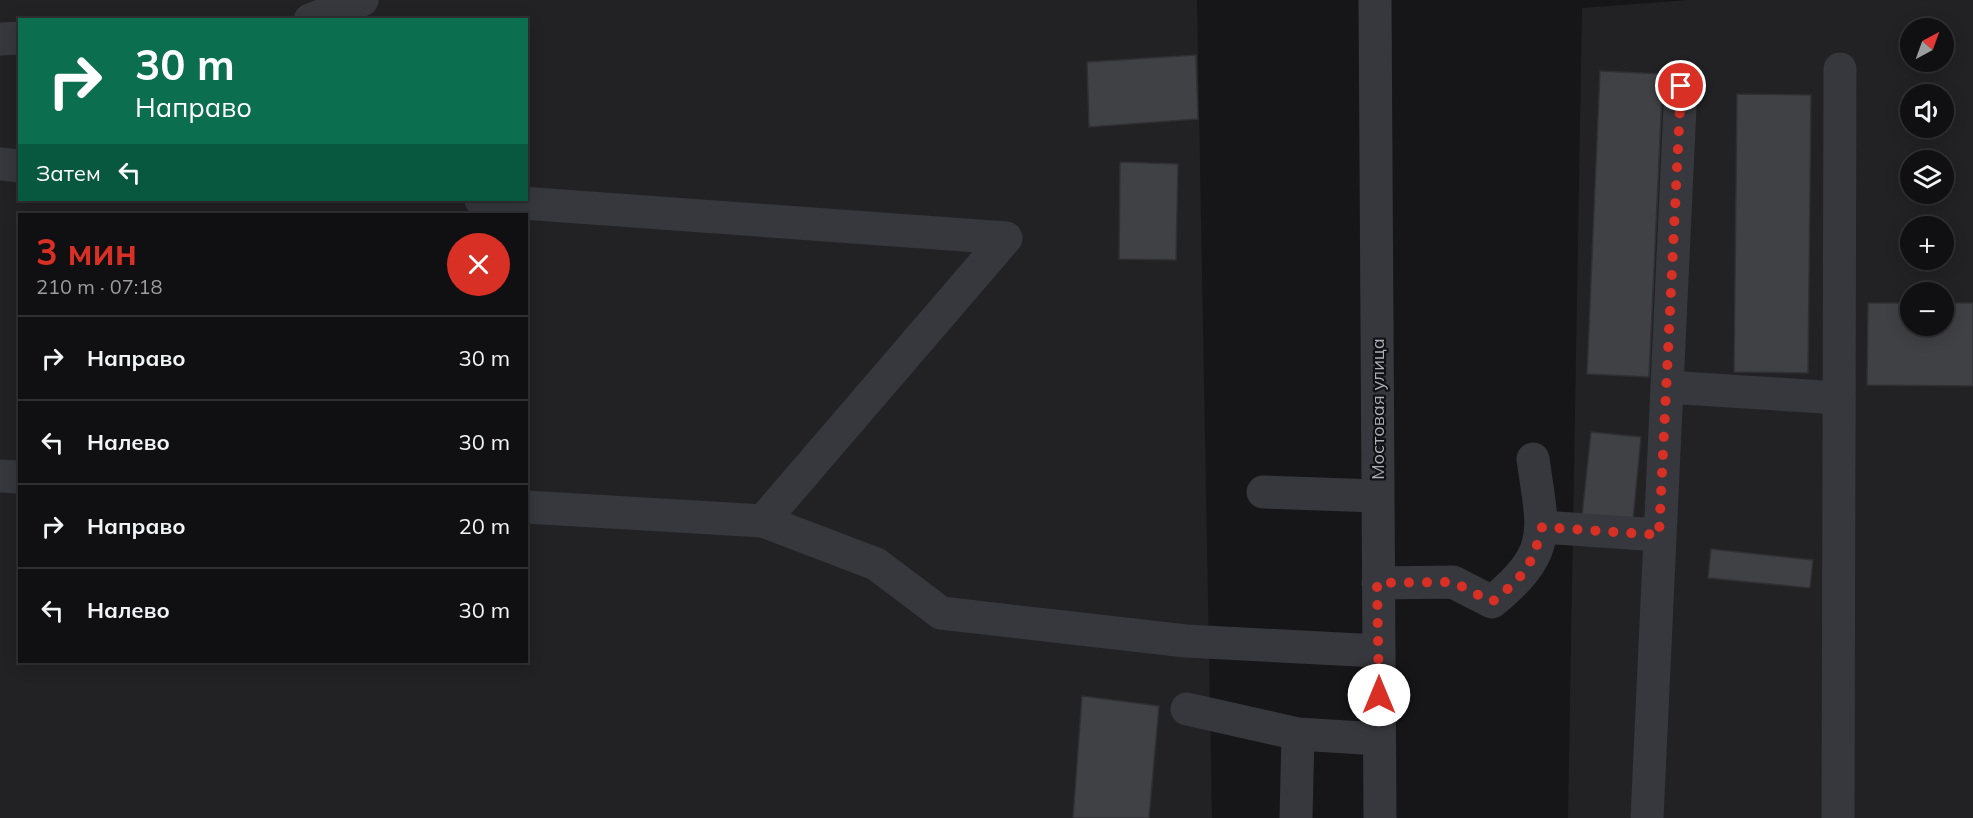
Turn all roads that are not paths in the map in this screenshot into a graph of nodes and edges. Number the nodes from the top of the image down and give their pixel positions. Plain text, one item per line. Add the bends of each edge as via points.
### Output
1 (362, 0) edge
2 (1375, 0) edge
3 (315, 18) edge
4 (18, 38) edge
5 (0, 39) edge
6 (1840, 69) dead end
7 (1681, 86) dead end
8 (0, 164) edge
9 (18, 166) edge
10 (495, 201) edge
11 (1667, 387) junction
12 (1839, 398) junction
13 (1533, 459) dead end
14 (0, 476) edge
15 (18, 477) edge
16 (1263, 492) dead end
17 (1377, 496) junction
18 (528, 507) edge
19 (763, 521) junction
20 (1542, 527) junction
21 (1659, 535) junction
22 (1377, 583) junction
23 (1378, 651) junction
24 (1187, 709) dead end
25 (1298, 734) junction
26 (1379, 739) junction
27 (1296, 818) edge
28 (1380, 818) edge
29 (1647, 818) edge
30 (1838, 818) edge

1 - 3 street
2 - 17 street, Мостовая улица
4 - 5 street
6 - 12 street
7 - 11 street
8 - 9 street
10 - 19 street via 1006,238
11 - 12 street
11 - 21 street
12 - 30 street
13 - 20 street
14 - 15 street
16 - 17 street
17 - 22 street, Мостовая улица
18 - 19 street
19 - 23 street via 876,564 941,613 1186,641
20 - 21 street
20 - 22 street via 1534,558 1519,580 1492,602 1453,582
21 - 29 street
22 - 23 street, Мостовая улица
23 - 26 street, Мостовая улица
24 - 25 street
25 - 26 street
25 - 27 street
26 - 28 street, Мостовая улица

